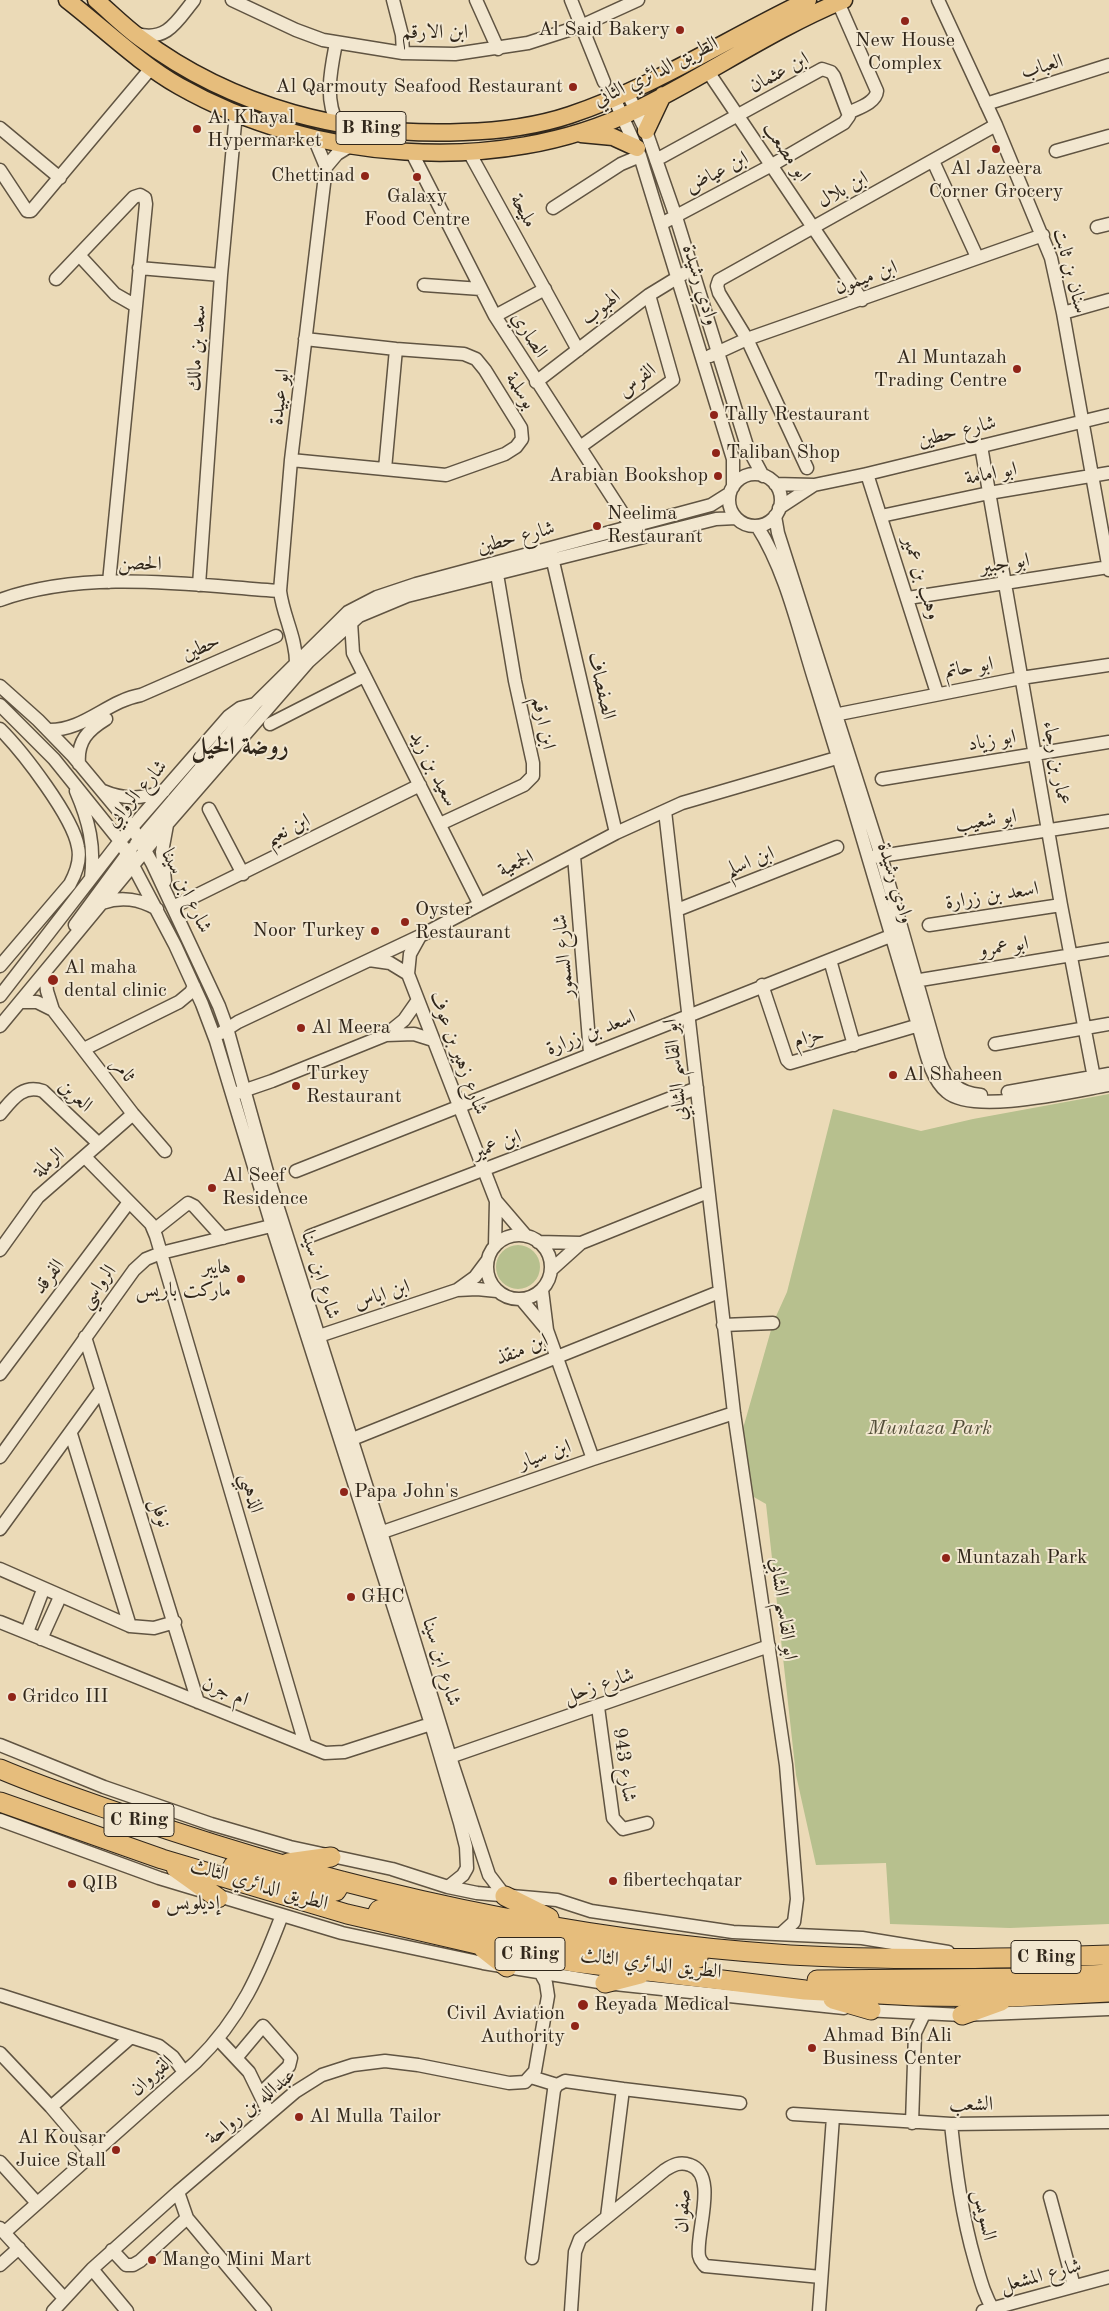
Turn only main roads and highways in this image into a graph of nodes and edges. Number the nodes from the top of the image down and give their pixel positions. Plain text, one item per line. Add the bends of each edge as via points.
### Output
1 (67, 0) edge
2 (96, 0) edge
3 (808, 0) edge
4 (841, 1) edge
5 (663, 95) junction
6 (646, 131) road end
7 (573, 133) junction
8 (639, 152) road end
9 (0, 1769) edge
10 (0, 1802) edge
11 (67, 1826) junction
12 (331, 1856) road end
13 (162, 1859) junction
14 (280, 1864) junction
15 (342, 1881) junction
16 (505, 1896) road end
17 (218, 1898) road end
18 (374, 1920) junction
19 (571, 1928) junction
20 (479, 1944) junction
21 (791, 1955) junction
22 (1109, 1955) edge
23 (507, 1967) road end
24 (652, 1971) junction
25 (1109, 1974) edge
26 (605, 1983) road end
27 (756, 1983) junction
28 (805, 1990) junction
29 (1109, 1992) edge
30 (1012, 1997) junction
31 (871, 2010) road end
32 (962, 2015) road end

1 - 7 main road, الطريق الدائري الثاني / B Ring via 177,85 236,113 314,138 412,153 469,152 530,144
2 - 3 main road, الطريق الدائري الثاني / B Ring via 134,34 173,60 264,104 338,124 420,133 504,131 571,115 621,95
4 - 5 main road, الطريق الدائري الثاني / B Ring via 803,18
5 - 6 main road
5 - 7 main road, الطريق الدائري الثاني / B Ring via 630,113
7 - 8 main road via 613,137
9 - 14 highway, الطريق الدائري الثالث / C Ring via 183,1835
10 - 11 highway, الطريق الدائري الثالث / C Ring
11 - 13 highway, الطريق الدائري الثالث / C Ring
11 - 15 highway via 135,1837 326,1893 336,1890
12 - 14 highway
13 - 17 highway
13 - 18 highway, الطريق الدائري الثالث / C Ring
14 - 15 highway, الطريق الدائري الثالث / C Ring
15 - 19 highway, الطريق الدائري الثالث / C Ring via 482,1913
16 - 19 highway
18 - 20 highway, الطريق الدائري الثالث / C Ring
18 - 21 highway via 379,1910 387,1907 489,1930 620,1951 698,1958
19 - 21 highway, الطريق الدائري الثالث / C Ring
20 - 23 highway
20 - 24 highway, الطريق الدائري الثالث / C Ring via 573,1962
21 - 22 highway, الطريق الدائري الثالث / C Ring via 983,1958
24 - 26 highway
24 - 27 highway, الطريق الدائري الثالث / C Ring
25 - 27 highway
27 - 28 highway, الطريق الدائري الثالث / C Ring
28 - 30 highway, الطريق الدائري الثالث / C Ring
28 - 31 highway
29 - 30 highway, الطريق الدائري الثالث / C Ring
30 - 32 highway

